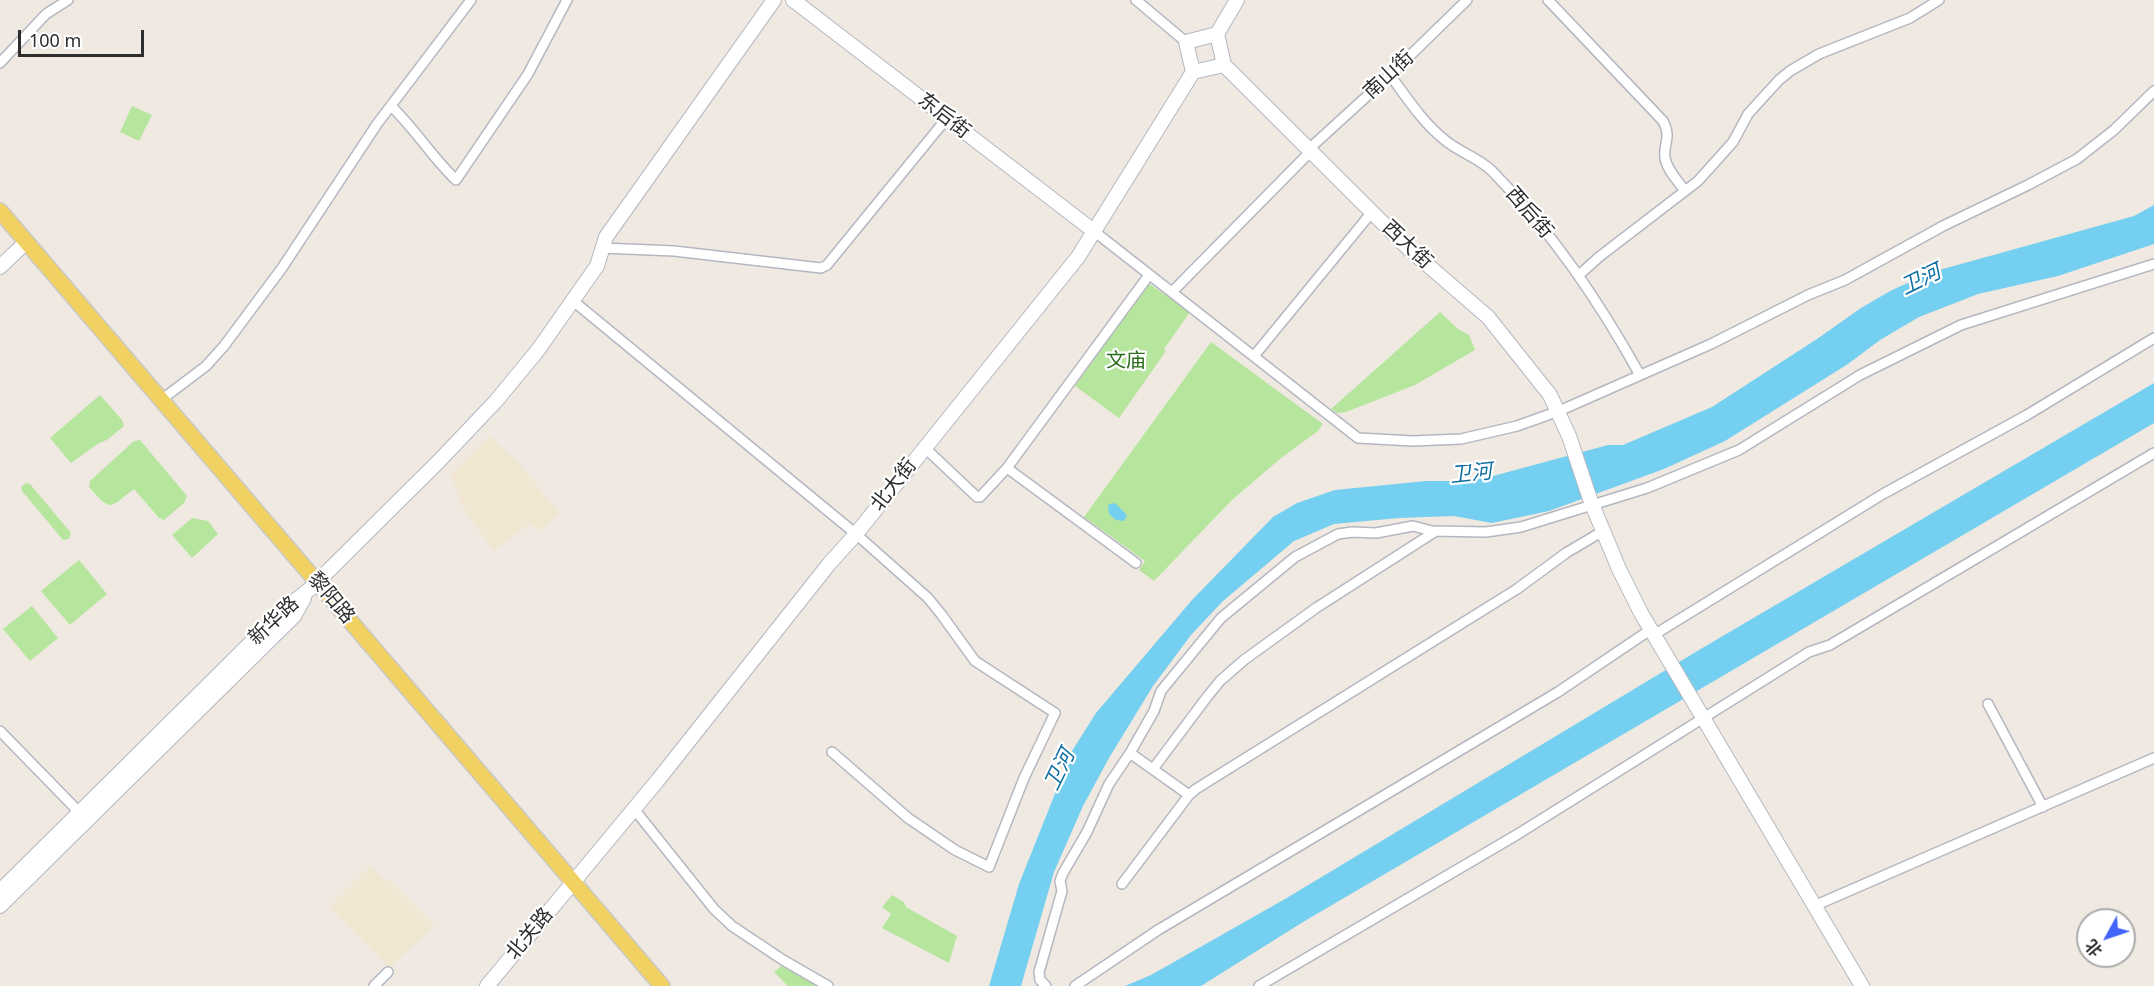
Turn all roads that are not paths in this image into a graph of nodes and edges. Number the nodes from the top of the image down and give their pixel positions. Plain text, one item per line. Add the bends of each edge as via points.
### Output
1 (68, 0) edge
2 (471, 0) edge
3 (567, 0) edge
4 (774, 0) edge
5 (793, 0) edge
6 (1136, 0) edge
7 (1237, 0) edge
8 (1467, 0) edge
9 (1548, 0) edge
10 (1939, 0) edge
11 (1217, 34) junction
12 (1186, 42) junction
13 (0, 63) edge
14 (1224, 65) junction
15 (1193, 72) junction
16 (1390, 75) junction
17 (2154, 91) edge
18 (391, 106) junction
19 (947, 118) junction
20 (1310, 150) junction
21 (1685, 191) junction
22 (0, 211) edge
23 (1372, 212) junction
24 (0, 225) edge
25 (1095, 232) junction
26 (20, 248) junction
27 (603, 248) junction
28 (2154, 264) edge
29 (0, 267) edge
30 (1149, 274) junction
31 (1579, 275) junction
32 (1172, 292) junction
33 (572, 300) junction
34 (2154, 338) edge
35 (1254, 356) junction
36 (1640, 375) junction
37 (161, 400) junction
38 (1559, 411) junction
39 (924, 447) junction
40 (2154, 453) edge
41 (1007, 468) junction
42 (1592, 504) junction
43 (1436, 531) junction
44 (1603, 531) junction
45 (856, 534) junction
46 (1136, 563) dead end
47 (314, 585) junction
48 (1656, 636) junction
49 (1988, 704) dead end
50 (1700, 713) junction
51 (0, 731) edge
52 (832, 753) dead end
53 (1130, 753) junction
54 (2154, 758) edge
55 (1153, 769) junction
56 (1190, 795) junction
57 (2043, 807) junction
58 (634, 809) junction
59 (79, 812) junction
60 (1122, 884) dead end
61 (570, 886) junction
62 (0, 891) edge
63 (0, 906) edge
64 (1814, 906) junction
65 (388, 972) dead end
66 (374, 986) edge
67 (487, 986) edge
68 (649, 986) edge
69 (662, 986) edge
70 (828, 986) edge
71 (1046, 986) edge
72 (1075, 986) edge
73 (1259, 986) edge
74 (1862, 986) edge

1 - 13 street via 46,14
2 - 18 street
3 - 18 street via 528,74 456,180
4 - 27 street via 606,237
5 - 19 street, 东后街
6 - 12 street
7 - 11 street
8 - 16 street, 南山街
9 - 21 street via 1663,121 1668,132 1665,157
10 - 21 street via 1910,18 1819,54 1790,71 1748,114 1733,142 1706,173
11 - 12 street
11 - 14 street
12 - 15 street
14 - 15 street
14 - 20 street, 西大街
15 - 25 street, 北大街
16 - 20 street, 南山街
16 - 31 street, 西后街 via 1430,126 1491,170
17 - 36 street via 2077,159 1845,280
18 - 37 street via 282,268 219,352
19 - 25 street, 东后街
19 - 27 street via 821,268 674,251
20 - 23 street, 西大街
20 - 32 street, 南山街
21 - 31 street
22 - 37 main road, 黎阳路
23 - 35 street
23 - 38 street, 西大街 via 1488,317
24 - 26 main road, 黎阳路
25 - 30 street
25 - 39 street, 北大街
26 - 29 street
26 - 47 main road, 黎阳路
27 - 33 street via 597,266
28 - 42 street via 1961,325 1860,375 1739,450 1647,488
30 - 32 street
30 - 41 street
31 - 36 street, 西后街
32 - 35 street
33 - 45 street
33 - 47 street via 496,401
34 - 48 street via 2027,415 1883,494
35 - 38 street via 1358,438 1368,440 1461,439
36 - 38 street
37 - 47 main road, 黎阳路
38 - 42 street, 西大街
39 - 41 street via 977,497
39 - 45 street, 北大街
40 - 50 street via 1830,645 1809,652
41 - 46 street
42 - 43 street via 1521,527 1486,532
42 - 44 street, 西大街
43 - 53 street via 1413,526 1376,533 1338,534 1294,557 1221,618 1184,662 1161,691
43 - 55 street via 1316,608 1244,660 1220,681
44 - 48 street, 西大街 via 1618,569
44 - 56 street
45 - 52 street via 927,598 975,661 1054,713 989,867 955,850 908,818
45 - 58 street, 北大街
47 - 59 street, 新华路
47 - 61 main road, 黎阳路
47 - 63 street, 新华路 via 294,616
48 - 50 street, 西大街
48 - 72 street via 1158,930
49 - 57 street
50 - 64 street, 西大街
50 - 73 street via 1518,834
51 - 59 street
53 - 55 street
53 - 71 street via 1109,784 1060,881 1062,891 1039,972
54 - 57 street
55 - 56 street
56 - 60 street
57 - 64 street
58 - 61 street, 北大街
58 - 70 street via 732,926
59 - 62 street, 新华路
61 - 67 street, 北关路
61 - 68 main road, 黎阳路
61 - 69 main road, 黎阳路
64 - 74 street, 西大街
65 - 66 street

